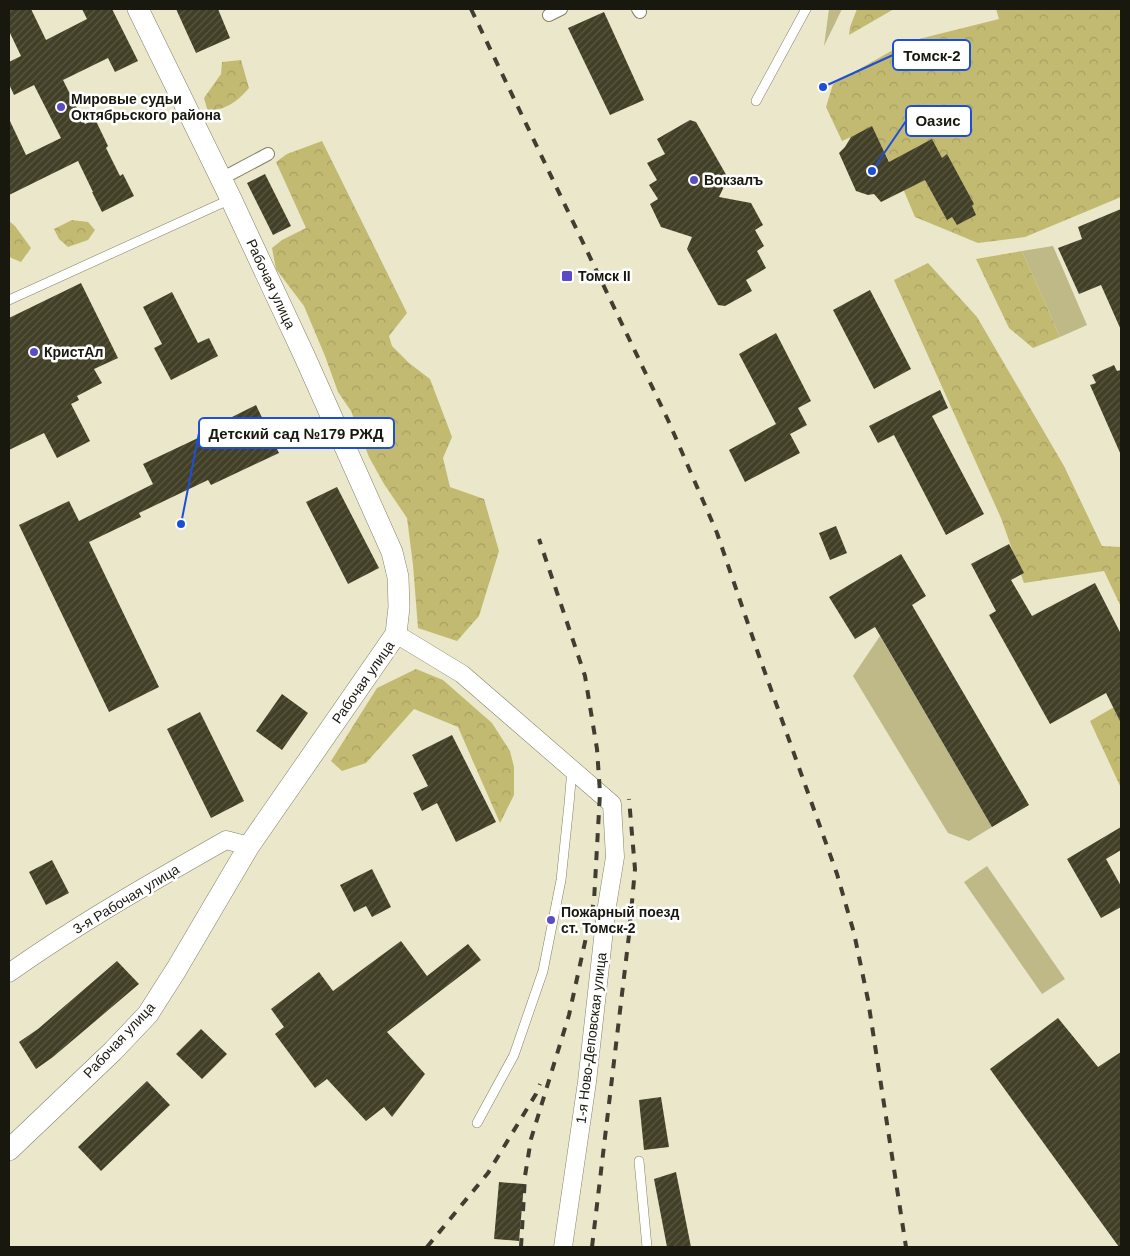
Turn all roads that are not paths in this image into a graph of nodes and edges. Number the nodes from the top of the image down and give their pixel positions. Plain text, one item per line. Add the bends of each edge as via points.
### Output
1 (138, 9) edge
2 (806, 9) edge
3 (756, 101) dead end
4 (268, 154) dead end
5 (221, 179) junction
6 (231, 199) junction
7 (9, 300) edge
8 (396, 634) junction
9 (572, 768) junction
10 (249, 846) junction
11 (9, 973) edge
12 (477, 1123) dead end
13 (9, 1150) edge
14 (639, 1161) dead end
15 (563, 1247) edge
16 (647, 1247) edge

1 - 5 street, Рабочая улица
2 - 3 lane
4 - 5 street
5 - 6 street, Рабочая улица
6 - 7 lane
6 - 8 street, Рабочая улица via 392,552 398,577
8 - 9 street, 1-я Ново-Деповская улица via 462,674
8 - 10 street, Рабочая улица
9 - 12 lane via 561,880 543,971 514,1055
9 - 15 street, 1-я Ново-Деповская улица via 612,804 615,857
10 - 11 street, 3-я Рабочая улица via 226,840 147,884
10 - 13 street, Рабочая улица via 148,1014
14 - 16 lane

